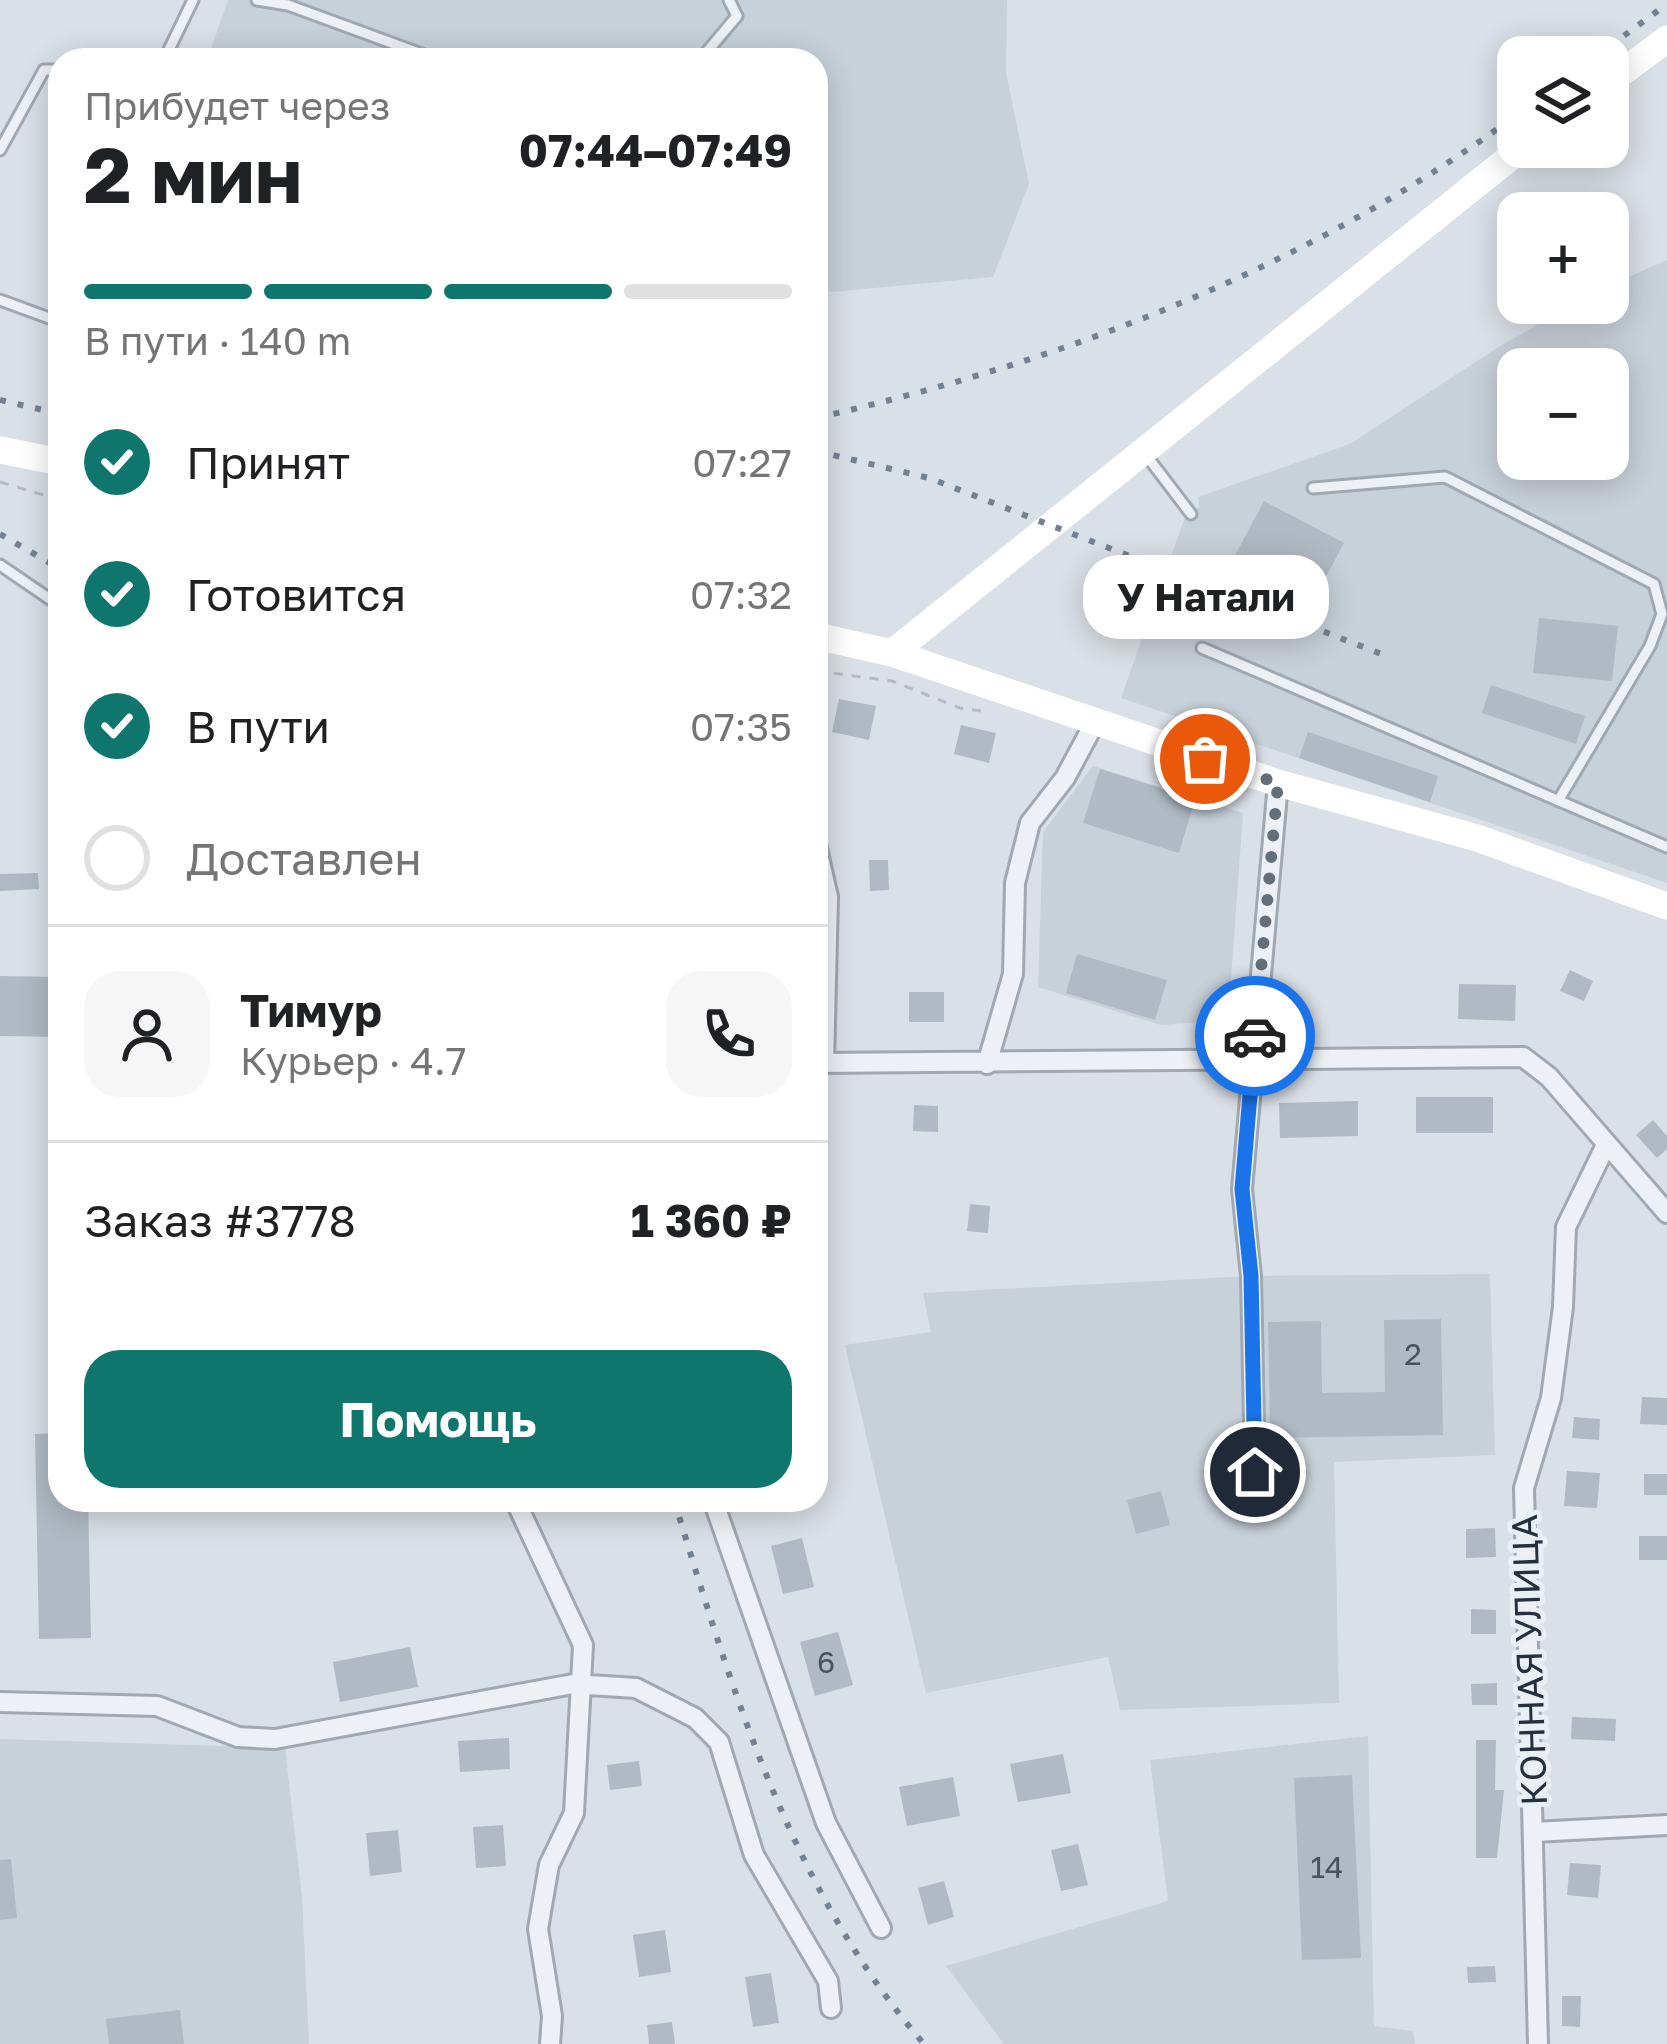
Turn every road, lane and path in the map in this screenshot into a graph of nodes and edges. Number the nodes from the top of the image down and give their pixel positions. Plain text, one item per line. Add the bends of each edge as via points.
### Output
1 (193, 0) edge
2 (256, 0) edge
3 (729, 0) edge
4 (1660, 44) edge
5 (170, 48) edge
6 (406, 48) edge
7 (710, 48) edge
8 (1629, 67) edge
9 (48, 70) edge
10 (0, 150) edge
11 (1497, 167) edge
12 (0, 300) edge
13 (48, 318) edge
14 (0, 450) edge
15 (1143, 451) junction
16 (48, 460) edge
17 (0, 482) edge
18 (1313, 488) dead end
19 (48, 496) edge
20 (1192, 514) dead end
21 (0, 565) edge
22 (48, 598) edge
23 (828, 639) edge
24 (1202, 648) dead end
25 (892, 653) junction
26 (828, 673) edge
27 (995, 713) dead end
28 (1095, 722) junction
29 (1278, 783) junction
30 (1558, 800) junction
31 (1667, 847) edge
32 (1667, 906) edge
33 (1253, 1060) junction
34 (828, 1063) edge
35 (987, 1064) junction
36 (1606, 1145) junction
37 (1667, 1213) edge
38 (1255, 1472) dead end
39 (521, 1512) edge
40 (717, 1512) edge
41 (582, 1685) junction
42 (0, 1702) edge
43 (1667, 1826) edge
44 (1534, 1832) junction
45 (881, 1928) dead end
46 (831, 2008) dead end
47 (550, 2044) edge
48 (1538, 2044) edge

1 - 5 lane
2 - 6 lane
3 - 7 lane via 737,16
4 - 8 street
9 - 10 lane
11 - 15 street
12 - 13 lane
14 - 16 street
15 - 20 lane
15 - 25 street
17 - 19 path
18 - 30 lane via 1445,477 1654,584 1662,614 1650,646
21 - 22 lane
23 - 25 street
24 - 30 lane
25 - 28 street
26 - 27 path via 892,681
28 - 29 street
28 - 35 street via 1030,823 1015,883 1013,974
29 - 32 street via 1477,838
29 - 33 street
30 - 31 lane
33 - 35 street
33 - 36 street via 1523,1057
33 - 38 street via 1242,1189
34 - 35 street
36 - 37 street
36 - 44 street, КОННАЯ УЛИЦА via 1566,1227 1551,1398 1524,1488
39 - 41 street via 583,1646
40 - 45 street via 826,1823
41 - 42 street via 275,1739 238,1737 158,1706
41 - 46 street via 636,1688 695,1718 719,1742 754,1855 828,1981
41 - 47 street via 574,1813 549,1865 538,1929
43 - 44 street
44 - 48 street, КОННАЯ УЛИЦА

